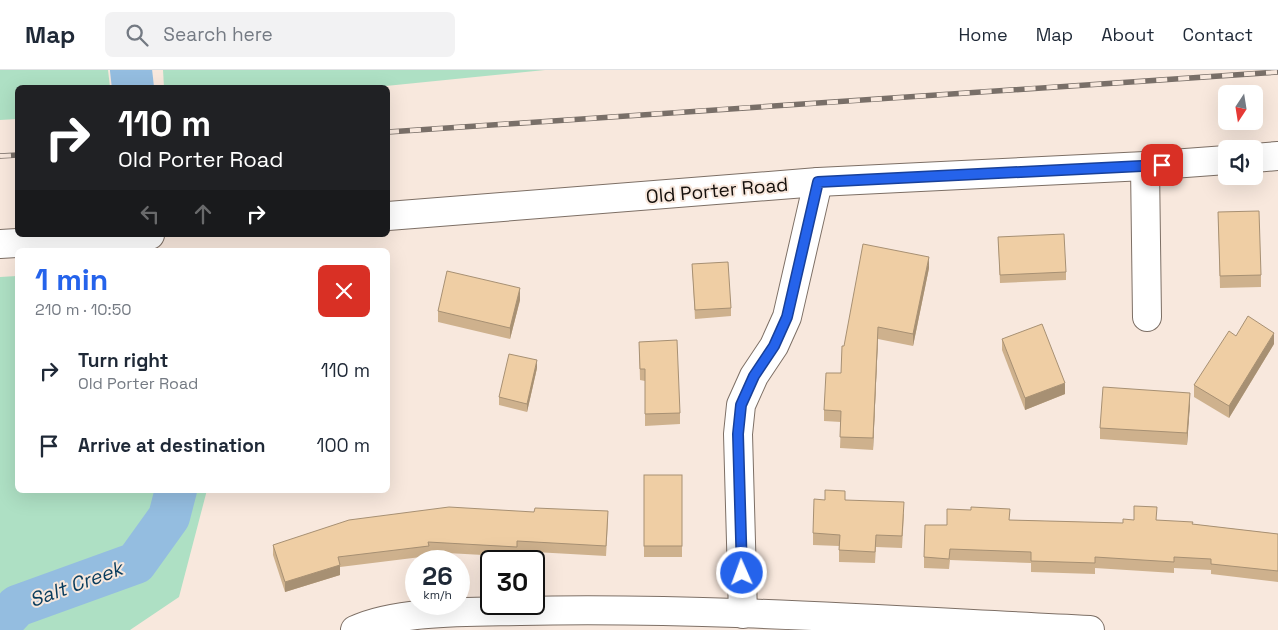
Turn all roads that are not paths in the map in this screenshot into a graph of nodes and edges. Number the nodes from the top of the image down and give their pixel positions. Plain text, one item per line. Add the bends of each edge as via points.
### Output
1 (1278, 156) edge
2 (1263, 157) edge
3 (1218, 161) edge
4 (1145, 166) junction
5 (818, 182) junction
6 (390, 216) edge
7 (126, 237) edge
8 (0, 244) edge
9 (1148, 317) dead end
10 (743, 614) junction
11 (570, 620) edge
12 (355, 630) edge
13 (1090, 630) edge

1 - 2 street
3 - 4 street, Old Porter Road
4 - 5 street, Old Porter Road
4 - 9 street
5 - 6 street, Old Porter Road
5 - 10 street via 787,317 741,405 738,434
7 - 8 street
10 - 11 street
10 - 13 street
11 - 12 street via 414,616

